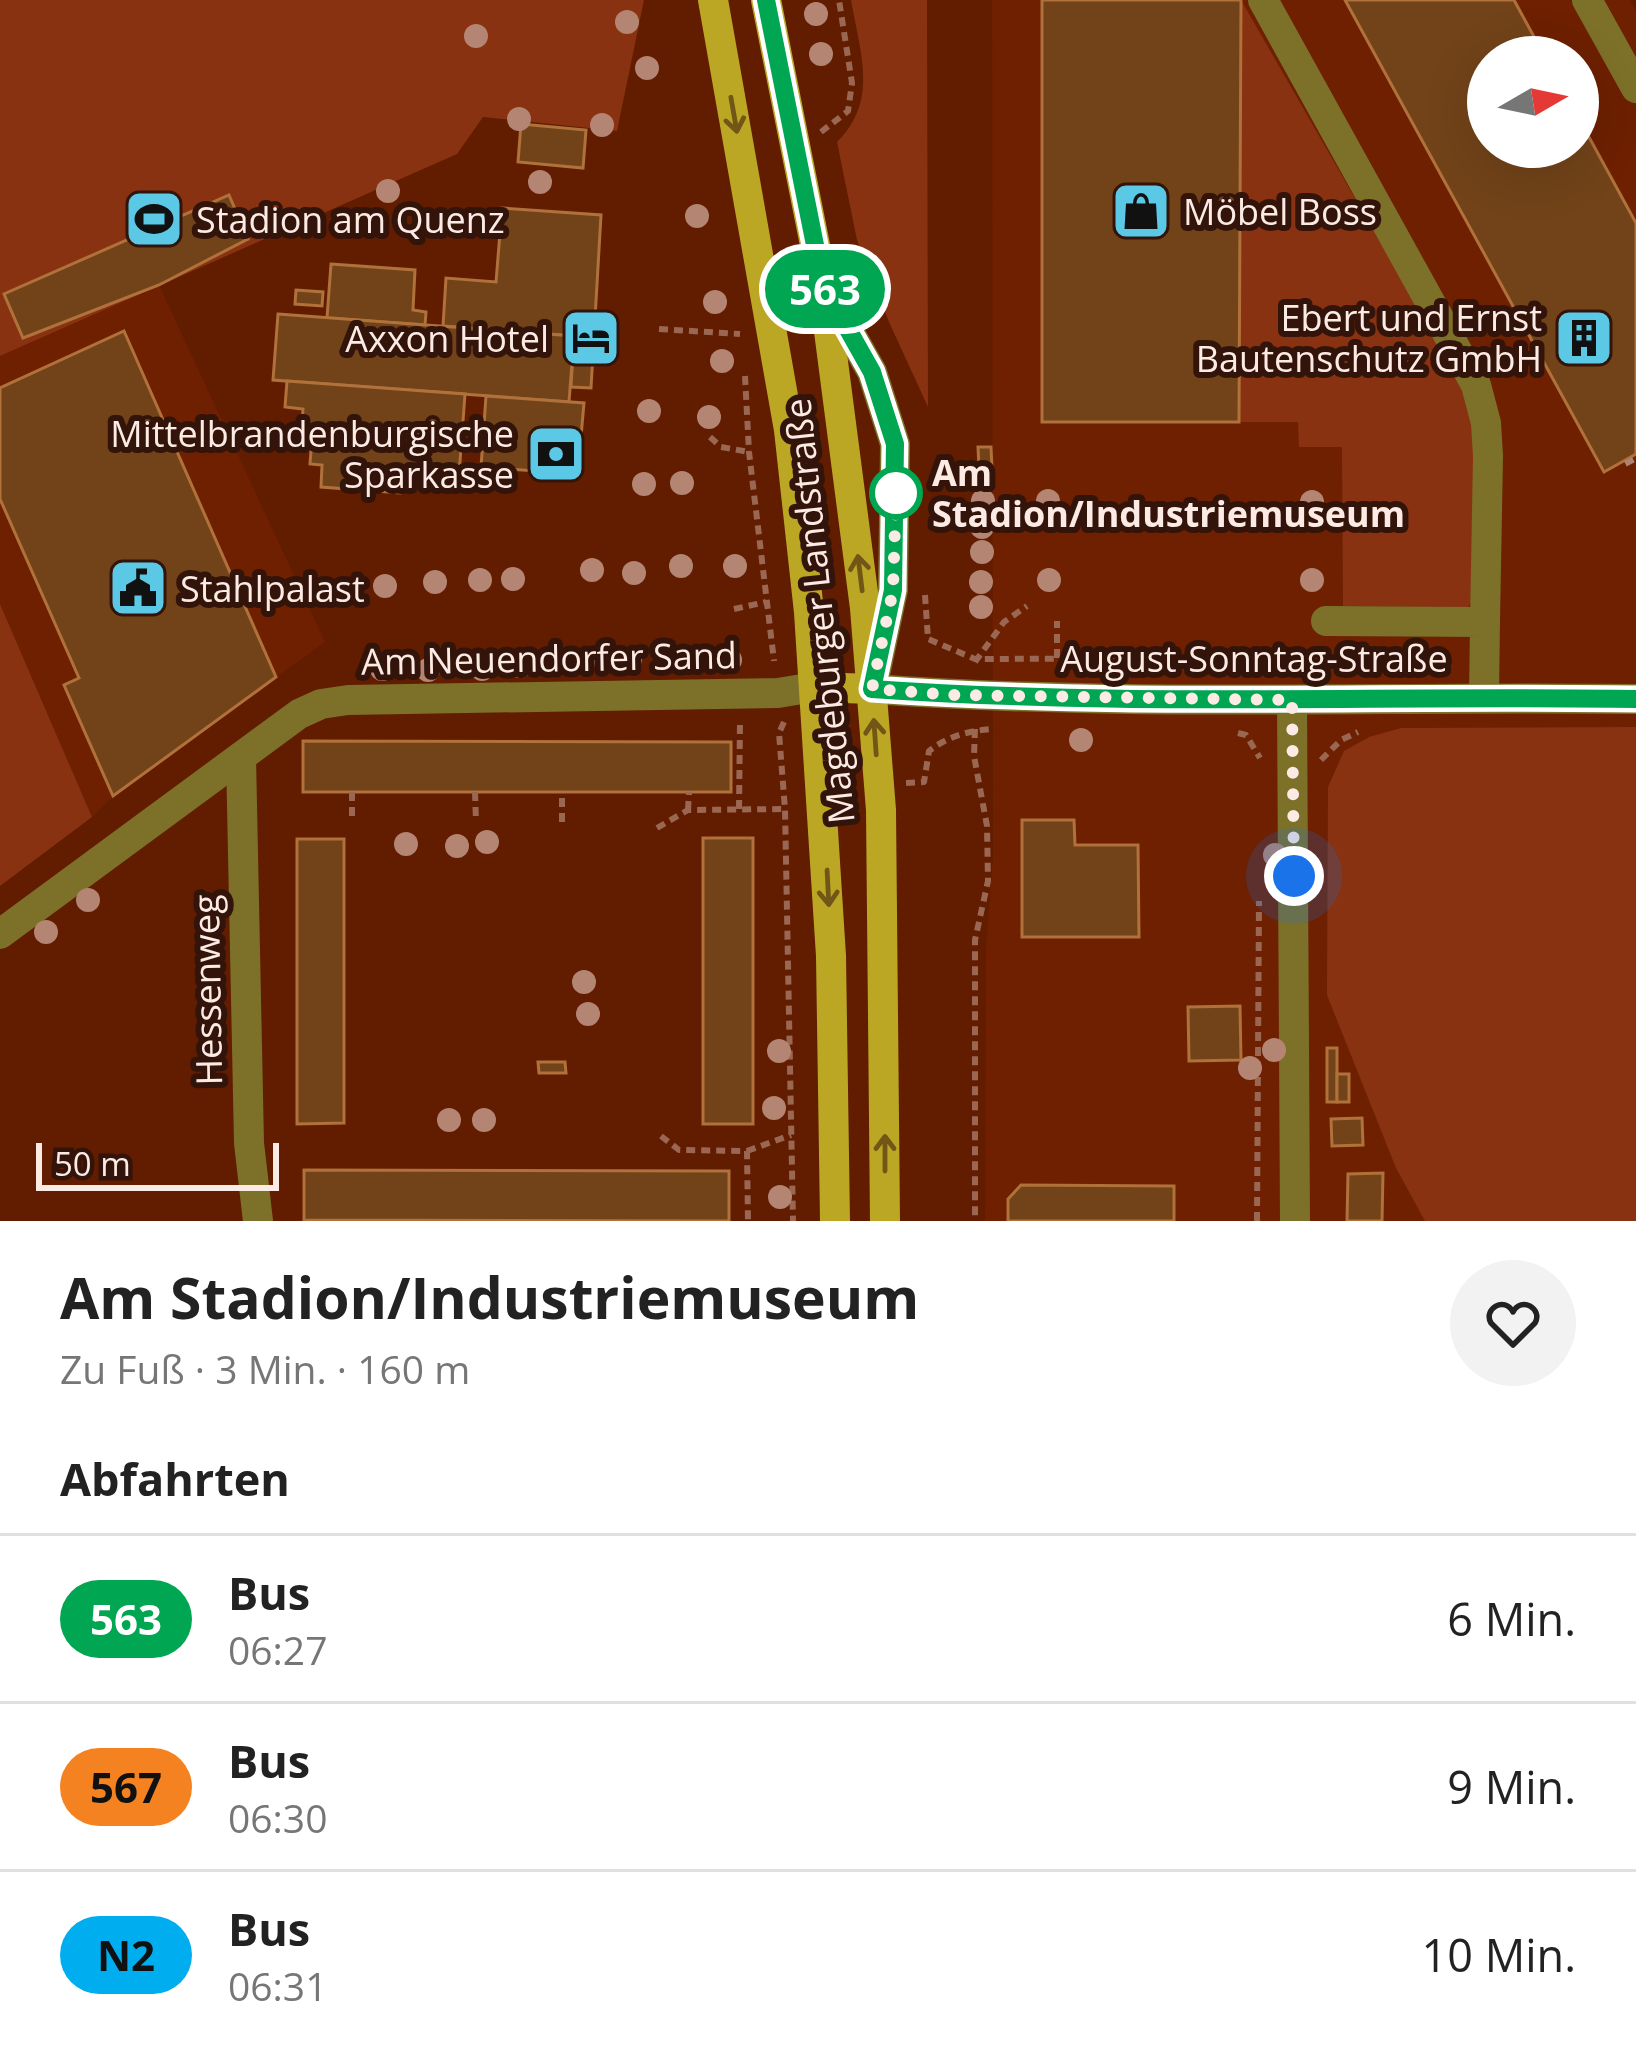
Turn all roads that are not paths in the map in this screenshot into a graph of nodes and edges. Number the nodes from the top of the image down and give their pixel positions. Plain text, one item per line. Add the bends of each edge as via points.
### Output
1 (713, 0) edge
2 (766, 0) edge
3 (1263, 0) edge
4 (1587, 0) edge
5 (1636, 88) edge
6 (823, 285) junction
7 (1326, 621) dead end
8 (1485, 622) junction
9 (814, 687) junction
10 (872, 689) junction
11 (1484, 697) junction
12 (1636, 699) edge
13 (1292, 700) junction
14 (241, 758) junction
15 (0, 934) edge
16 (258, 1221) edge
17 (835, 1221) edge
18 (885, 1221) edge
19 (1295, 1221) edge

1 -> 9 main road, Magdeburger Landstraße via 789,430
2 - 6 main road, Magdeburger Landstraße
3 - 8 street via 1476,385 1486,423
4 - 5 street
10 -> 6 main road, Magdeburger Landstraße
6 - 10 street via 872,372 895,444 893,590
7 - 8 street
8 - 11 street
9 - 10 main road
9 - 14 street, Am Neuendorfer Sand via 348,700 299,714
9 -> 17 main road, Magdeburger Landstraße via 831,956
10 - 13 street, August-Sonntag-Straße
18 -> 10 main road, Magdeburger Landstraße
11 - 12 street, August-Sonntag-Straße
11 - 13 street, August-Sonntag-Straße
13 - 19 street
14 - 15 street, Am Neuendorfer Sand
14 - 16 street, Hessenweg via 249,1143

